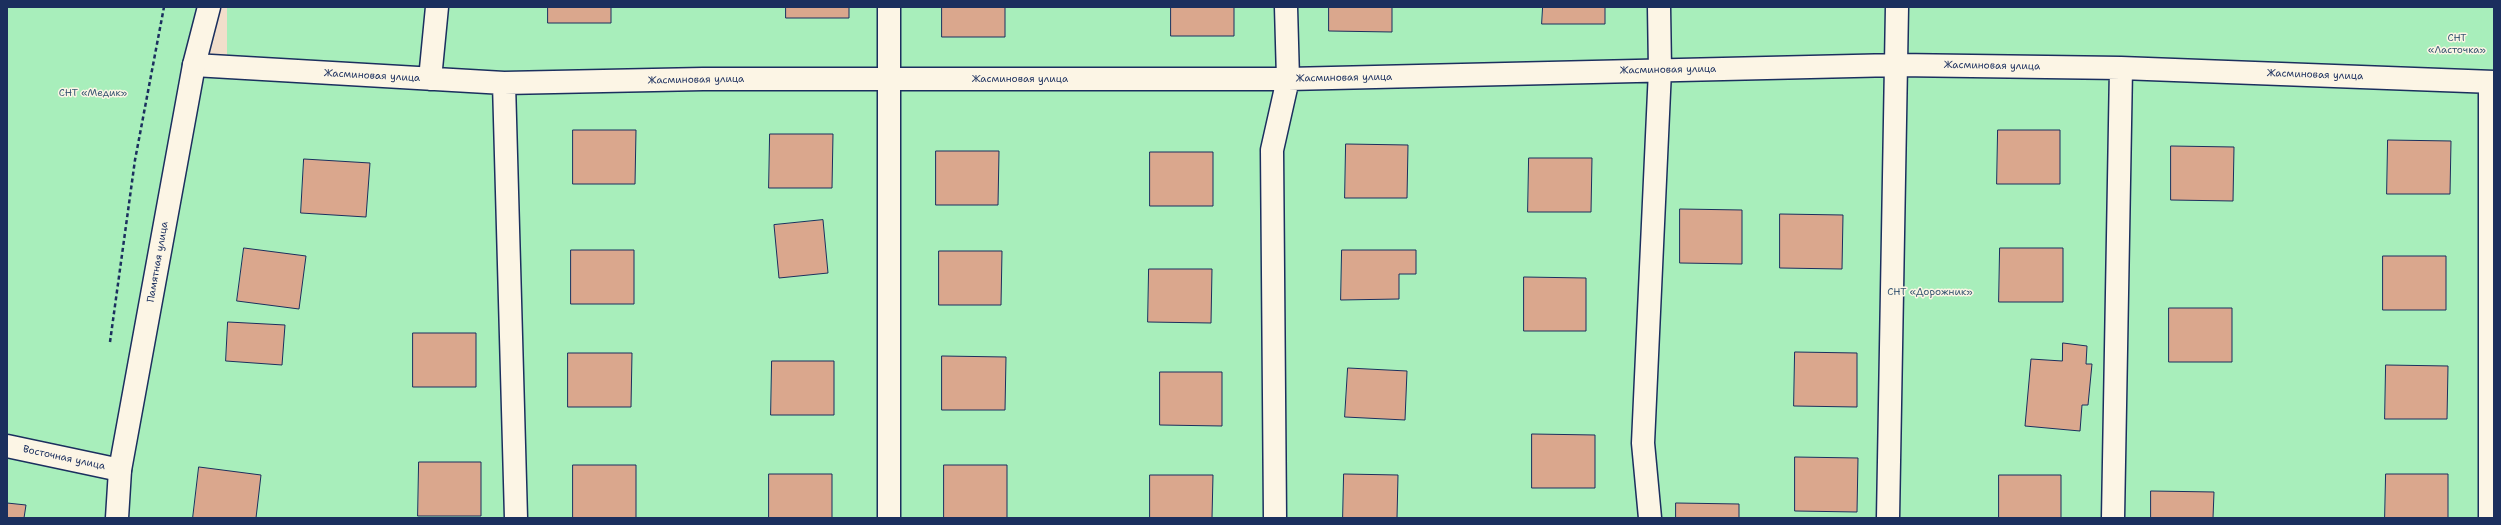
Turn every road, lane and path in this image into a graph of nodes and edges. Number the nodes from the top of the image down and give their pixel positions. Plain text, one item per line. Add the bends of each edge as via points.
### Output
1 (164, 7) edge
2 (209, 7) edge
3 (437, 7) edge
4 (890, 7) edge
5 (1286, 7) edge
6 (1659, 7) edge
7 (1897, 7) edge
8 (194, 65) junction
9 (1897, 65) junction
10 (2121, 68) junction
11 (1660, 70) junction
12 (430, 79) junction
13 (888, 79) junction
14 (1288, 79) junction
15 (2492, 82) edge
16 (504, 83) junction
17 (110, 344) dead end
18 (7, 446) edge
19 (120, 470) junction
20 (117, 518) edge
21 (516, 518) edge
22 (889, 518) edge
23 (1275, 518) edge
24 (1650, 518) edge
25 (1888, 518) edge
26 (2113, 518) edge
27 (2490, 518) edge

1 - 17 path via 135,160
2 - 8 street, Памятная улица
3 - 12 street
4 - 13 street
5 - 14 street
6 - 11 street
7 - 9 street
8 - 12 street, Жасминовая улица
8 - 19 street, Памятная улица
9 - 10 street, Жасминовая улица
9 - 11 street, Жасминовая улица
9 - 25 street
10 - 15 street, Жасминовая улица
10 - 26 street
11 - 14 street, Жасминовая улица
11 - 24 street via 1643,443
12 - 16 street, Жасминовая улица
13 - 14 street, Жасминовая улица
13 - 16 street, Жасминовая улица
13 - 22 street
14 - 23 street via 1272,150
15 - 27 street
16 - 21 street
18 - 19 street, Восточная улица
19 - 20 street, Памятная улица

